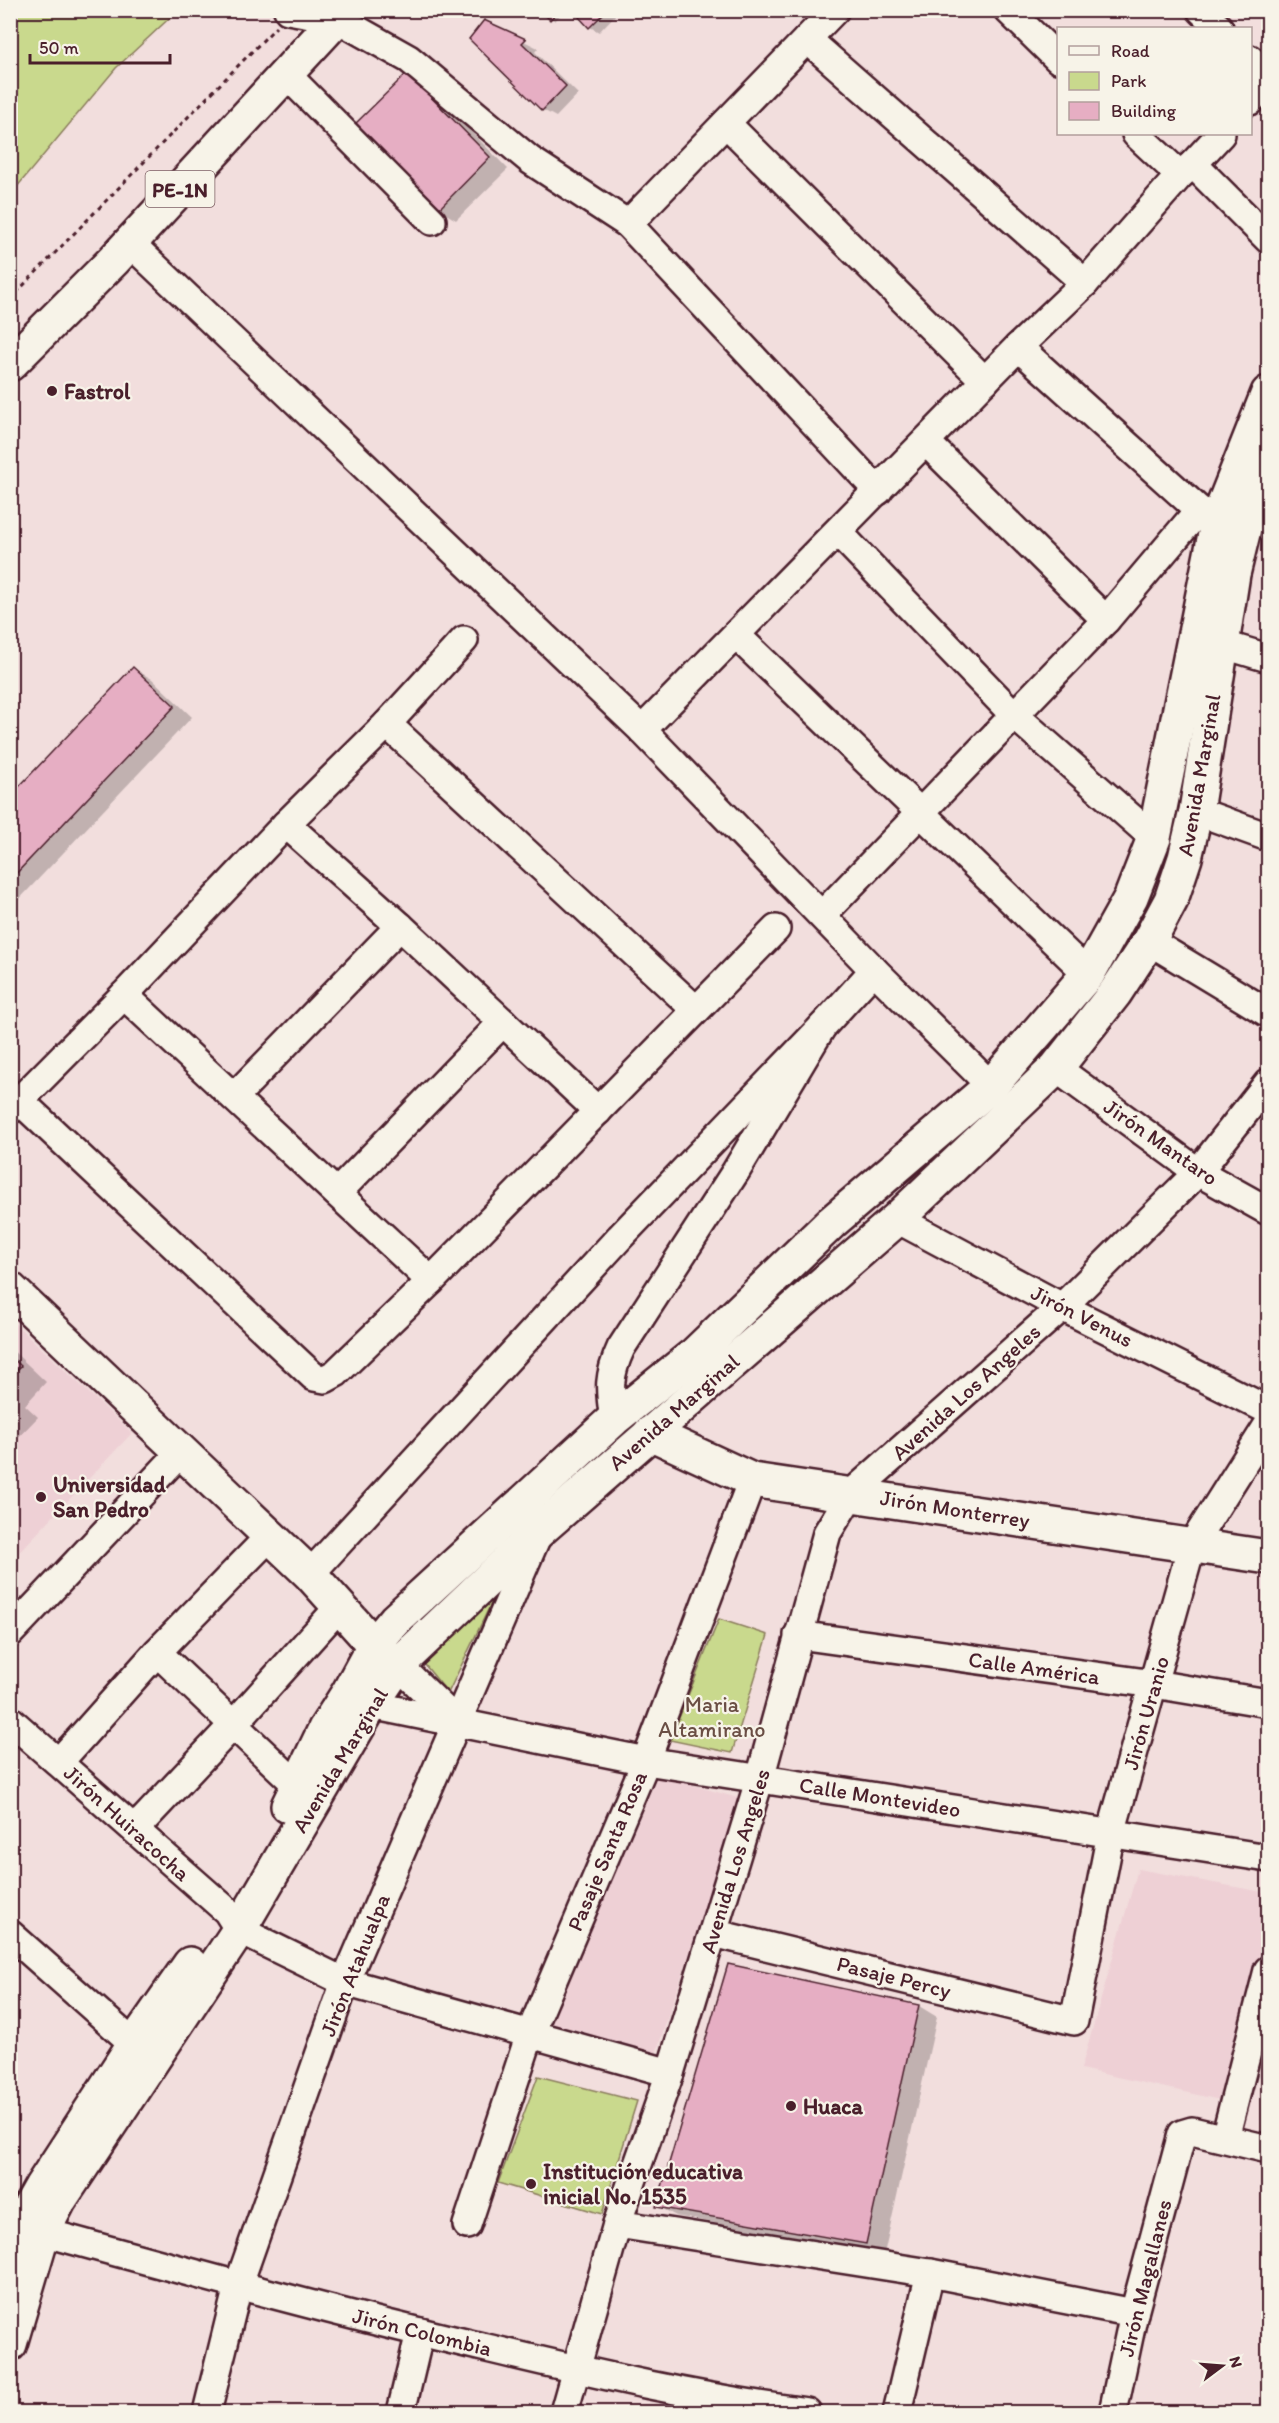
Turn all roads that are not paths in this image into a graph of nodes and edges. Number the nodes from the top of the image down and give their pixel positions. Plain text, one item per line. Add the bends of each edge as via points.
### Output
1 (835, 10) edge
2 (1008, 10) edge
3 (1201, 10) edge
4 (290, 11) edge
5 (342, 15) edge
6 (1218, 27) edge
7 (807, 39) junction
8 (1057, 57) edge
9 (1252, 60) edge
10 (286, 74) junction
11 (1269, 77) edge
12 (1269, 82) edge
13 (1252, 101) edge
14 (726, 123) junction
15 (1137, 135) edge
16 (1220, 135) edge
17 (1186, 170) junction
18 (432, 221) dead end
19 (628, 224) junction
20 (1269, 239) edge
21 (130, 243) junction
22 (1085, 283) junction
23 (1018, 347) junction
24 (10, 364) edge
25 (985, 381) junction
26 (1269, 393) edge
27 (926, 442) junction
28 (1269, 470) edge
29 (878, 491) junction
30 (1220, 520) junction
31 (838, 532) junction
32 (1106, 620) junction
33 (737, 636) junction
34 (464, 640) dead end
35 (1221, 644) junction
36 (1269, 658) edge
37 (1013, 714) junction
38 (387, 724) junction
39 (642, 730) junction
40 (920, 811) junction
41 (1196, 811) junction
42 (286, 824) junction
43 (1269, 837) edge
44 (1154, 838) junction
45 (822, 915) junction
46 (400, 926) junction
47 (776, 929) dead end
48 (1149, 941) junction
49 (874, 970) junction
50 (1088, 974) junction
51 (124, 995) junction
52 (696, 1011) junction
53 (1269, 1013) edge
54 (503, 1022) junction
55 (822, 1027) junction
56 (1056, 1068) junction
57 (1269, 1083) edge
58 (992, 1086) junction
59 (234, 1097) junction
60 (15, 1105) edge
61 (598, 1111) junction
62 (1198, 1172) junction
63 (337, 1193) junction
64 (1269, 1211) edge
65 (897, 1219) junction
66 (431, 1281) junction
67 (10, 1289) edge
68 (1062, 1307) junction
69 (1269, 1410) edge
70 (614, 1419) junction
71 (1269, 1425) edge
72 (650, 1433) junction
73 (181, 1452) junction
74 (752, 1480) junction
75 (851, 1494) junction
76 (540, 1530) junction
77 (270, 1536) junction
78 (1192, 1545) junction
79 (1269, 1557) edge
80 (310, 1574) junction
81 (340, 1606) junction
82 (10, 1633) edge
83 (798, 1635) junction
84 (157, 1652) junction
85 (386, 1655) junction
86 (1154, 1684) junction
87 (359, 1699) junction
88 (1269, 1703) edge
89 (458, 1723) junction
90 (233, 1725) junction
91 (16, 1736) edge
92 (646, 1761) junction
93 (59, 1762) junction
94 (760, 1778) junction
95 (299, 1787) junction
96 (135, 1829) junction
97 (1111, 1833) junction
98 (1269, 1858) edge
99 (233, 1921) junction
100 (713, 1933) junction
101 (13, 1948) edge
102 (1269, 1970) edge
103 (345, 1982) junction
104 (1074, 2021) joint
105 (530, 2034) junction
106 (134, 2044) junction
107 (670, 2073) junction
108 (1225, 2138) junction
109 (1269, 2149) edge
110 (617, 2224) junction
111 (467, 2225) dead end
112 (43, 2232) junction
113 (10, 2262) edge
114 (930, 2273) junction
115 (238, 2286) junction
116 (1134, 2313) junction
117 (420, 2332) junction
118 (10, 2344) edge
119 (577, 2370) junction
120 (738, 2408) edge
121 (207, 2412) edge
122 (401, 2412) edge
123 (564, 2412) edge
124 (807, 2412) edge
125 (897, 2412) edge
126 (1113, 2412) edge

1 - 7 street
2 - 8 street
3 - 6 street
4 - 5 street
5 - 10 main road, PE-1N
5 - 19 street via 409,59 530,160
7 - 14 street
7 - 22 street
9 - 11 street
10 - 18 street
10 - 21 main road, PE-1N
12 - 13 street
14 - 19 street
14 - 25 street
15 - 17 street
16 - 17 street
17 - 20 street
17 - 22 street
19 - 29 street
21 - 24 main road, PE-1N
21 - 39 street
22 - 23 street
23 - 25 street
23 - 30 street
25 - 27 street
26 - 30 main road, Avenida Marginal
27 - 29 street
27 - 32 street
28 - 30 main road, Avenida Marginal
29 - 31 street
30 - 32 street
30 - 35 main road, Avenida Marginal via 1233,574
30 - 44 main road, Avenida Marginal
31 - 33 street
31 - 37 street
32 - 37 street
33 - 39 street
33 - 40 street
34 - 38 street
35 - 36 street
35 - 41 main road, Avenida Marginal
37 - 40 street
37 - 44 street
38 - 42 street
38 - 52 street
39 - 45 street
40 - 45 street
40 - 50 street
41 - 43 street
41 - 48 main road, Avenida Marginal via 1171,900
42 - 46 street
42 - 51 street
44 - 50 main road, Avenida Marginal via 1131,897
45 - 49 street
46 - 54 street
46 - 59 street
47 - 52 street
48 - 53 street
48 - 56 main road, Avenida Marginal via 1115,993
49 - 55 street
49 - 58 street
50 - 58 main road, Avenida Marginal
51 - 59 street
51 - 60 street
52 - 61 street
54 - 61 street
54 - 63 street
55 - 70 street via 736,1171 621,1348 612,1366 609,1386
55 - 80 street via 620,1237
56 - 62 street, Jirón Mantaro
56 - 65 main road, Avenida Marginal
57 - 62 street, Avenida Los Angeles
58 - 70 main road, Avenida Marginal via 832,1222 696,1353
59 - 63 street
60 - 66 street via 314,1377 325,1379 336,1373
61 - 66 street
62 - 64 street, Jirón Mantaro
62 - 68 street, Avenida Los Angeles
63 - 66 street
65 - 68 street, Jirón Venus
65 - 72 main road, Avenida Marginal
67 - 73 main road
68 - 69 street, Jirón Venus
68 - 75 street, Avenida Los Angeles
70 - 85 main road, Avenida Marginal via 395,1620
71 - 78 street, Jirón Uranio
72 - 74 main road, Jirón Monterrey
72 - 76 main road, Avenida Marginal
73 - 77 main road
73 - 82 street
74 - 75 main road, Jirón Monterrey
74 - 92 street, Pasaje Santa Rosa
75 - 78 main road, Jirón Monterrey
75 - 83 street, Avenida Los Angeles via 826,1533
76 - 85 main road, Avenida Marginal
76 - 89 street, Jirón Atahualpa
77 - 80 main road
77 - 84 street
78 - 79 main road, Jirón Monterrey
78 - 86 street, Jirón Uranio
80 - 81 main road
81 - 85 main road
81 - 90 street
83 - 86 street, Calle América
83 - 94 street, Avenida Los Angeles
84 - 90 street
84 - 93 street
85 - 87 main road, Avenida Marginal
85 - 89 street
86 - 88 street, Calle América
86 - 97 street, Jirón Uranio
87 - 89 street, Calle Montevideo
87 - 95 main road, Avenida Marginal via 325,1729
87 - 99 main road, Avenida Marginal
89 - 92 street, Calle Montevideo
89 - 103 street, Jirón Atahualpa
90 - 95 street
90 - 96 street
91 - 93 street, Jirón Huiracocha
92 - 94 street, Calle Montevideo
92 - 105 street, Pasaje Santa Rosa
93 - 96 street, Jirón Huiracocha
94 - 97 street, Calle Montevideo
94 - 100 street, Avenida Los Angeles
95 - 99 main road, Avenida Marginal
96 - 99 street, Jirón Huiracocha
97 - 98 street, Calle Montevideo
97 - 104 street, Jirón Uranio
99 - 103 street, Jirón Huiracocha
99 - 106 main road, Avenida Marginal
99 - 112 main road, Avenida Marginal
100 - 104 street, Pasaje Percy
100 - 107 street, Avenida Los Angeles
101 - 106 street
102 - 108 street
103 - 105 street, Jirón Huiracocha
103 - 115 street, Jirón Atahualpa
105 - 107 street, Jirón Huiracocha
105 - 111 street, Pasaje Santa Rosa
106 - 113 main road, Avenida Marginal via 28,2210
107 - 110 street, Avenida Los Angeles
108 - 109 street
108 - 116 street, Jirón Magallanes via 1192,2131 1182,2134
110 - 114 street
110 - 119 street, Avenida Los Angeles
112 - 115 street, Jirón Colombia
112 - 118 main road, Avenida Marginal
114 - 116 street
114 - 125 street
115 - 117 street, Jirón Colombia
115 - 121 street, Jirón Atahualpa
116 - 126 street, Jirón Magallanes
117 - 119 street, Jirón Colombia
117 - 122 street
119 - 120 street, Jirón Colombia
119 - 123 street, Avenida Los Angeles
120 - 124 street, Jirón Colombia

